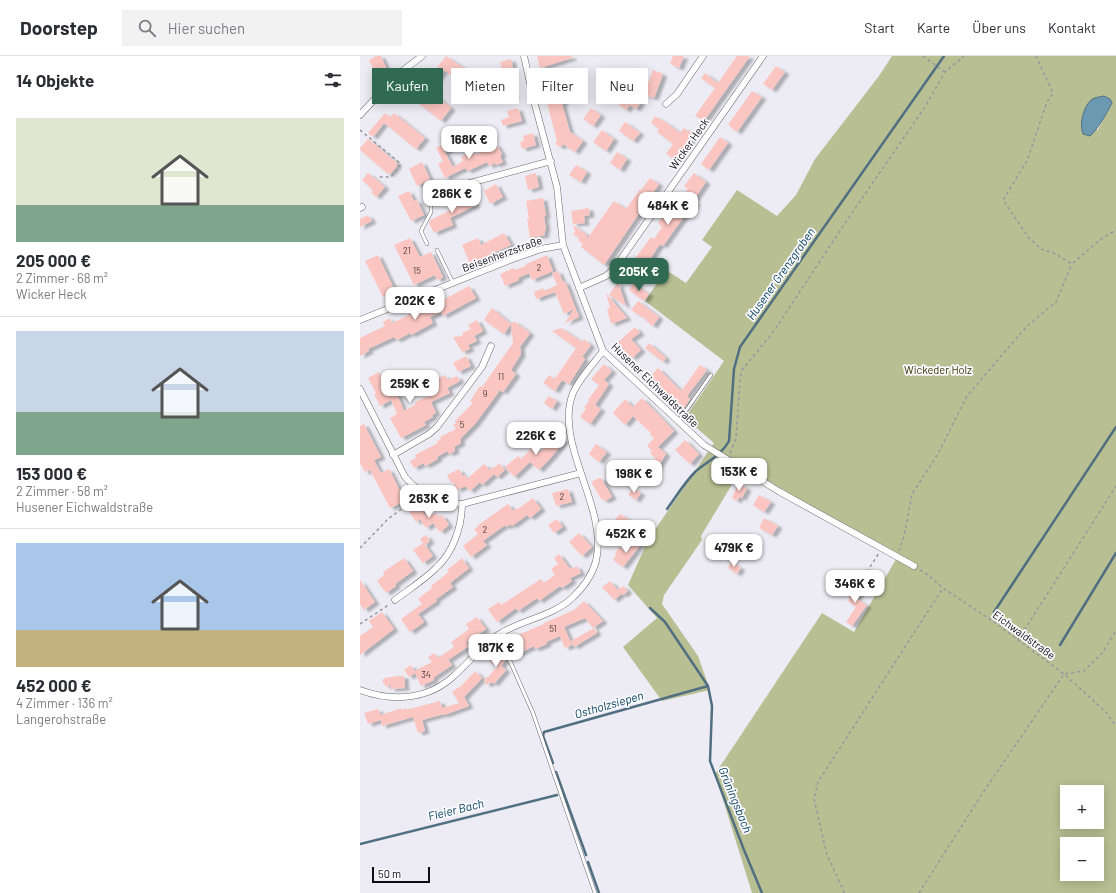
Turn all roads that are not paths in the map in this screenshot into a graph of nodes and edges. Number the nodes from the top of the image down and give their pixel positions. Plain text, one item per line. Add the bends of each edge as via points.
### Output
1 (422, 56) edge
2 (524, 56) edge
3 (703, 56) edge
4 (763, 56) edge
5 (666, 104) dead end
6 (360, 115) edge
7 (550, 161) junction
8 (431, 197) joint
9 (426, 244) dead end
10 (563, 245) junction
11 (437, 250) dead end
12 (453, 283) junction
13 (579, 288) junction
14 (360, 320) edge
15 (491, 346) dead end
16 (602, 351) junction
17 (711, 375) dead end
18 (360, 391) edge
19 (678, 422) junction
20 (393, 455) junction
21 (581, 473) junction
22 (462, 504) junction
23 (914, 566) road end
24 (395, 600) road end
25 (498, 634) junction
26 (360, 690) edge
27 (595, 893) edge

1 - 6 street via 397,75
2 - 7 street, Husener Eichwaldstraße
3 - 5 street via 677,94
4 - 13 street, Wicker Heck via 614,270
7 - 8 street via 444,190
7 - 10 street, Husener Eichwaldstraße via 557,187
8 - 9 lane via 431,212 421,231
10 - 12 street, Beisenherzstraße via 535,252
10 - 13 street, Husener Eichwaldstraße
11 - 12 lane
12 - 14 street, Beisenherzstraße
13 - 16 street, Husener Eichwaldstraße
15 - 20 street via 482,367 437,427
16 - 19 street, Husener Eichwaldstraße
16 - 21 street via 573,392 569,406 568,421
17 - 19 lane
18 - 20 street
19 - 23 street, Husener Eichwaldstraße via 712,451
20 - 22 street via 405,477 423,494 444,502
21 - 22 street
21 - 25 street via 597,533 598,550 590,574 583,587 570,600
22 - 24 street via 454,543 444,559 437,568
25 - 26 street via 446,683 428,692 407,697 391,697
25 - 27 lane via 533,713

